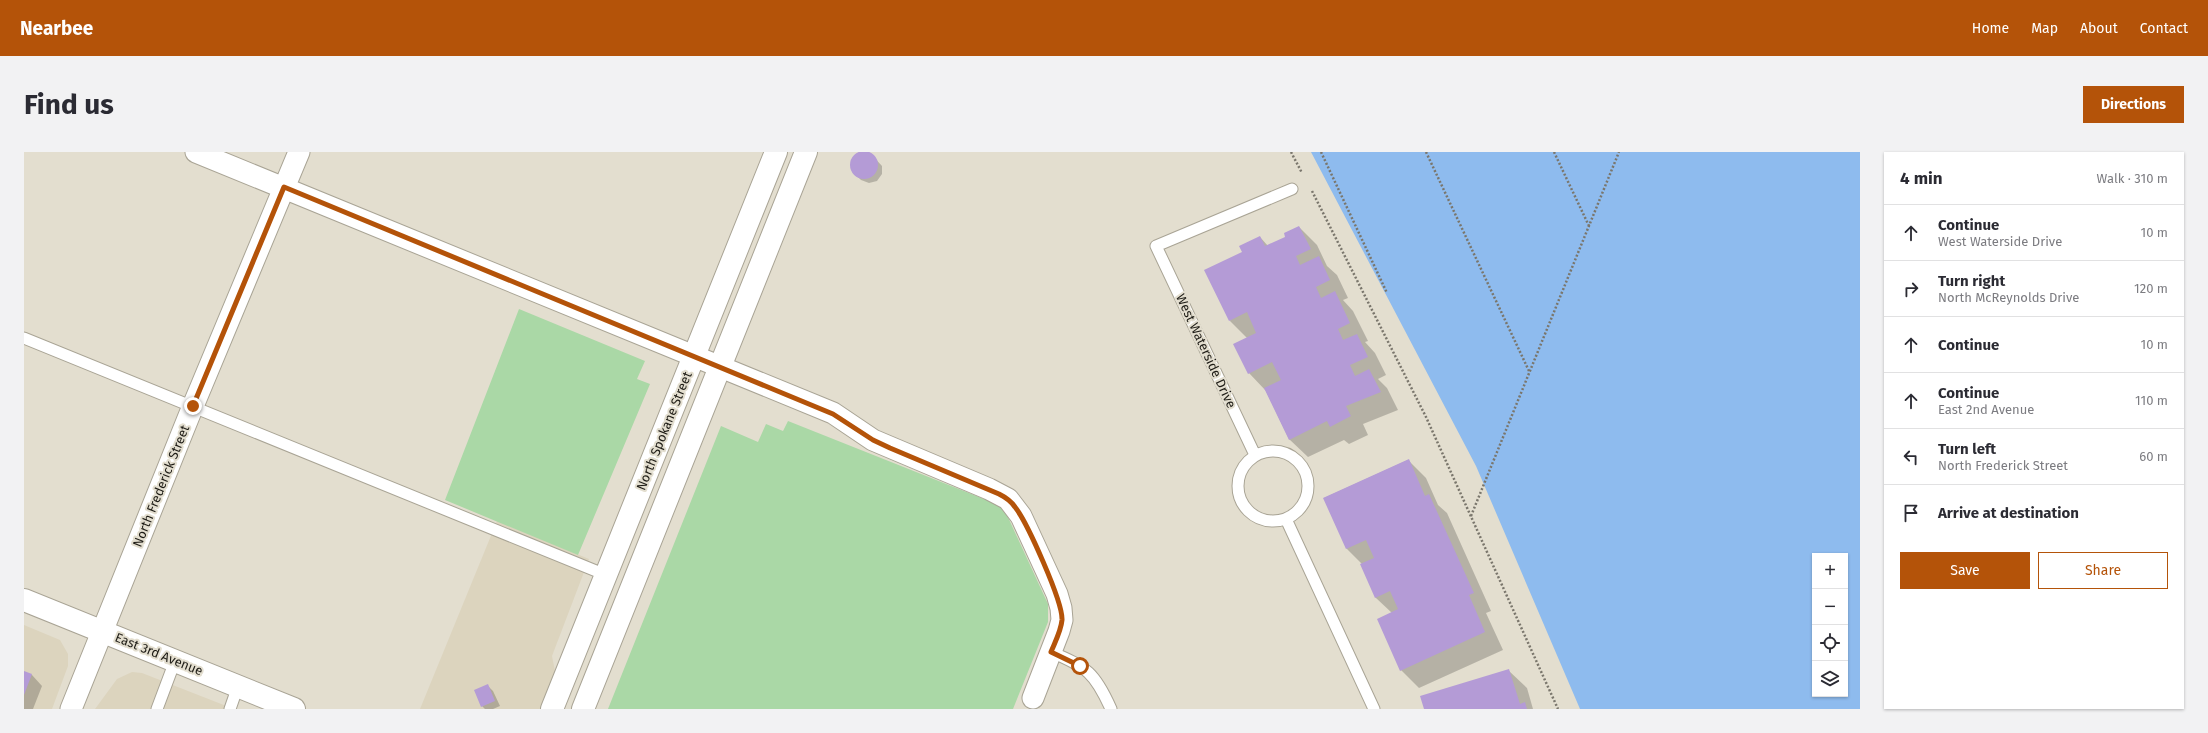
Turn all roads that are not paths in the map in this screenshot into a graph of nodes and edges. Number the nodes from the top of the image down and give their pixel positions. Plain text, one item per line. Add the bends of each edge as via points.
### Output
1 (196, 152) edge
2 (299, 152) edge
3 (776, 152) edge
4 (806, 152) edge
5 (284, 187) junction
6 (1292, 189) dead end
7 (24, 338) edge
8 (694, 356) junction
9 (721, 367) junction
10 (193, 406) junction
11 (1255, 455) junction
12 (1286, 519) junction
13 (606, 575) junction
14 (24, 600) edge
15 (102, 631) junction
16 (1051, 652) junction
17 (175, 661) junction
18 (238, 686) junction
19 (1032, 698) dead end
20 (71, 709) edge
21 (157, 709) edge
22 (230, 709) edge
23 (294, 709) edge
24 (552, 709) edge
25 (583, 709) edge
26 (1111, 709) edge
27 (1374, 709) edge

1 - 5 street
2 - 5 street, North Frederick Street
3 - 8 main road, North Spokane Street
4 - 9 main road
5 - 8 street
5 - 10 street, North Frederick Street
6 - 11 lane, West Waterside Drive via 1156,246
7 - 10 lane
8 - 9 street
8 - 13 main road, North Spokane Street
9 - 16 street via 838,415 873,440 1008,499 1021,516 1061,608 1062,620
9 - 25 main road
10 - 13 lane
10 - 15 street, North Frederick Street
11 - 12 lane via 1247,462 1238,480 1240,502 1254,517 1275,522
11 - 12 lane via 1266,451 1283,453 1298,462 1305,472 1308,482 1303,505
12 - 27 lane
13 - 24 main road, North Spokane Street
14 - 15 main road, East 3rd Avenue
15 - 17 main road, East 3rd Avenue
15 - 20 street, North Frederick Street
16 - 19 street
16 - 26 lane via 1093,675
17 - 18 main road, East 3rd Avenue
17 - 21 lane
18 - 22 lane
18 - 23 main road, East 3rd Avenue

